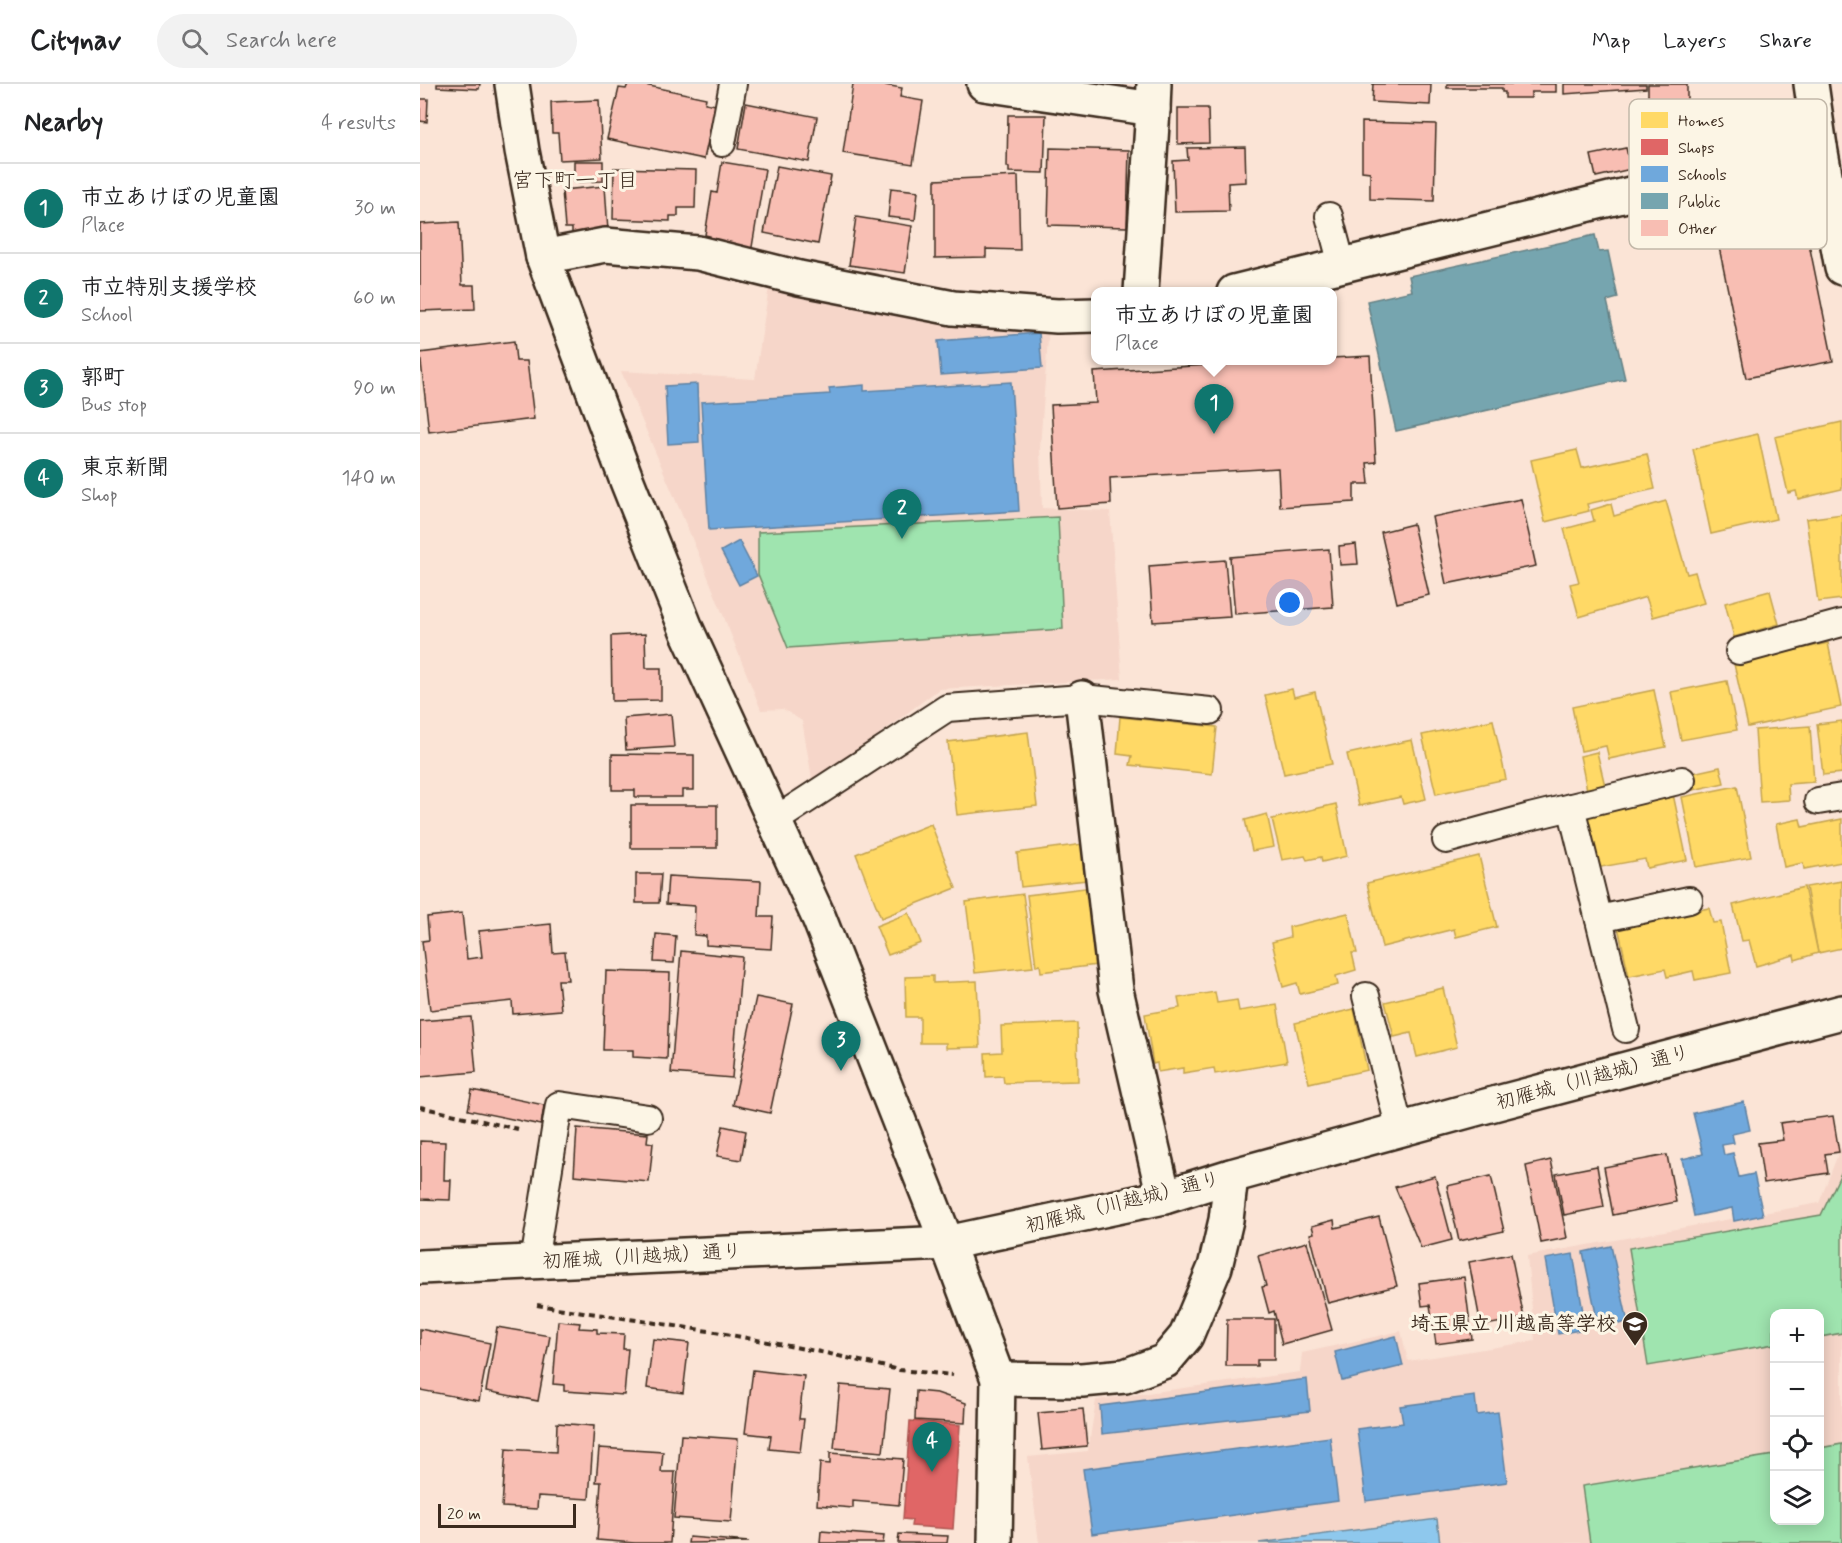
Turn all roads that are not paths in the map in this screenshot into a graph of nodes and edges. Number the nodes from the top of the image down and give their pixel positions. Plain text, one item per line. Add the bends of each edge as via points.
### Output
1 (512, 84) edge
2 (733, 84) edge
3 (984, 84) edge
4 (1811, 84) edge
5 (1154, 97) edge
6 (1813, 99) edge
7 (722, 143) dead end
8 (1827, 186) edge
9 (1629, 194) edge
10 (1329, 216) dead end
11 (543, 257) junction
12 (1342, 265) junction
13 (1842, 268) edge
14 (1141, 287) edge
15 (1251, 287) edge
16 (1091, 315) edge
17 (1842, 623) edge
18 (1739, 651) dead end
19 (1082, 698) junction
20 (1210, 711) dead end
21 (1682, 780) dead end
22 (1571, 807) junction
23 (774, 821) junction
24 (1446, 840) dead end
25 (1689, 900) dead end
26 (1599, 919) junction
27 (1366, 996) dead end
28 (1842, 1012) edge
29 (1626, 1029) dead end
30 (648, 1118) dead end
31 (1400, 1130) junction
32 (1231, 1176) junction
33 (1164, 1197) junction
34 (947, 1243) junction
35 (534, 1262) junction
36 (420, 1267) edge
37 (998, 1379) junction
38 (995, 1543) edge

1 - 11 street
2 - 7 lane
3 - 5 street
4 - 6 street
5 - 14 street
8 - 13 street
9 - 12 street
10 - 12 lane
11 - 16 street via 605,245 698,253 953,308
11 - 23 street via 687,631
12 - 15 street
17 - 18 lane
19 - 20 lane
19 - 23 lane via 947,708
19 - 33 street via 1116,990
21 - 22 lane
22 - 24 lane
22 - 26 lane
23 - 34 street via 819,918
25 - 26 lane
26 - 29 lane
27 - 31 lane
28 - 31 street, 初雁城（川越城）通り
30 - 35 lane via 559,1105
31 - 32 street, 初雁城（川越城）通り
32 - 33 street, 初雁城（川越城）通り
32 - 37 street via 1215,1267 1186,1336 1165,1361 1125,1376
33 - 34 street, 初雁城（川越城）通り
34 - 35 street, 初雁城（川越城）通り
34 - 37 street
35 - 36 street, 初雁城（川越城）通り
37 - 38 street

